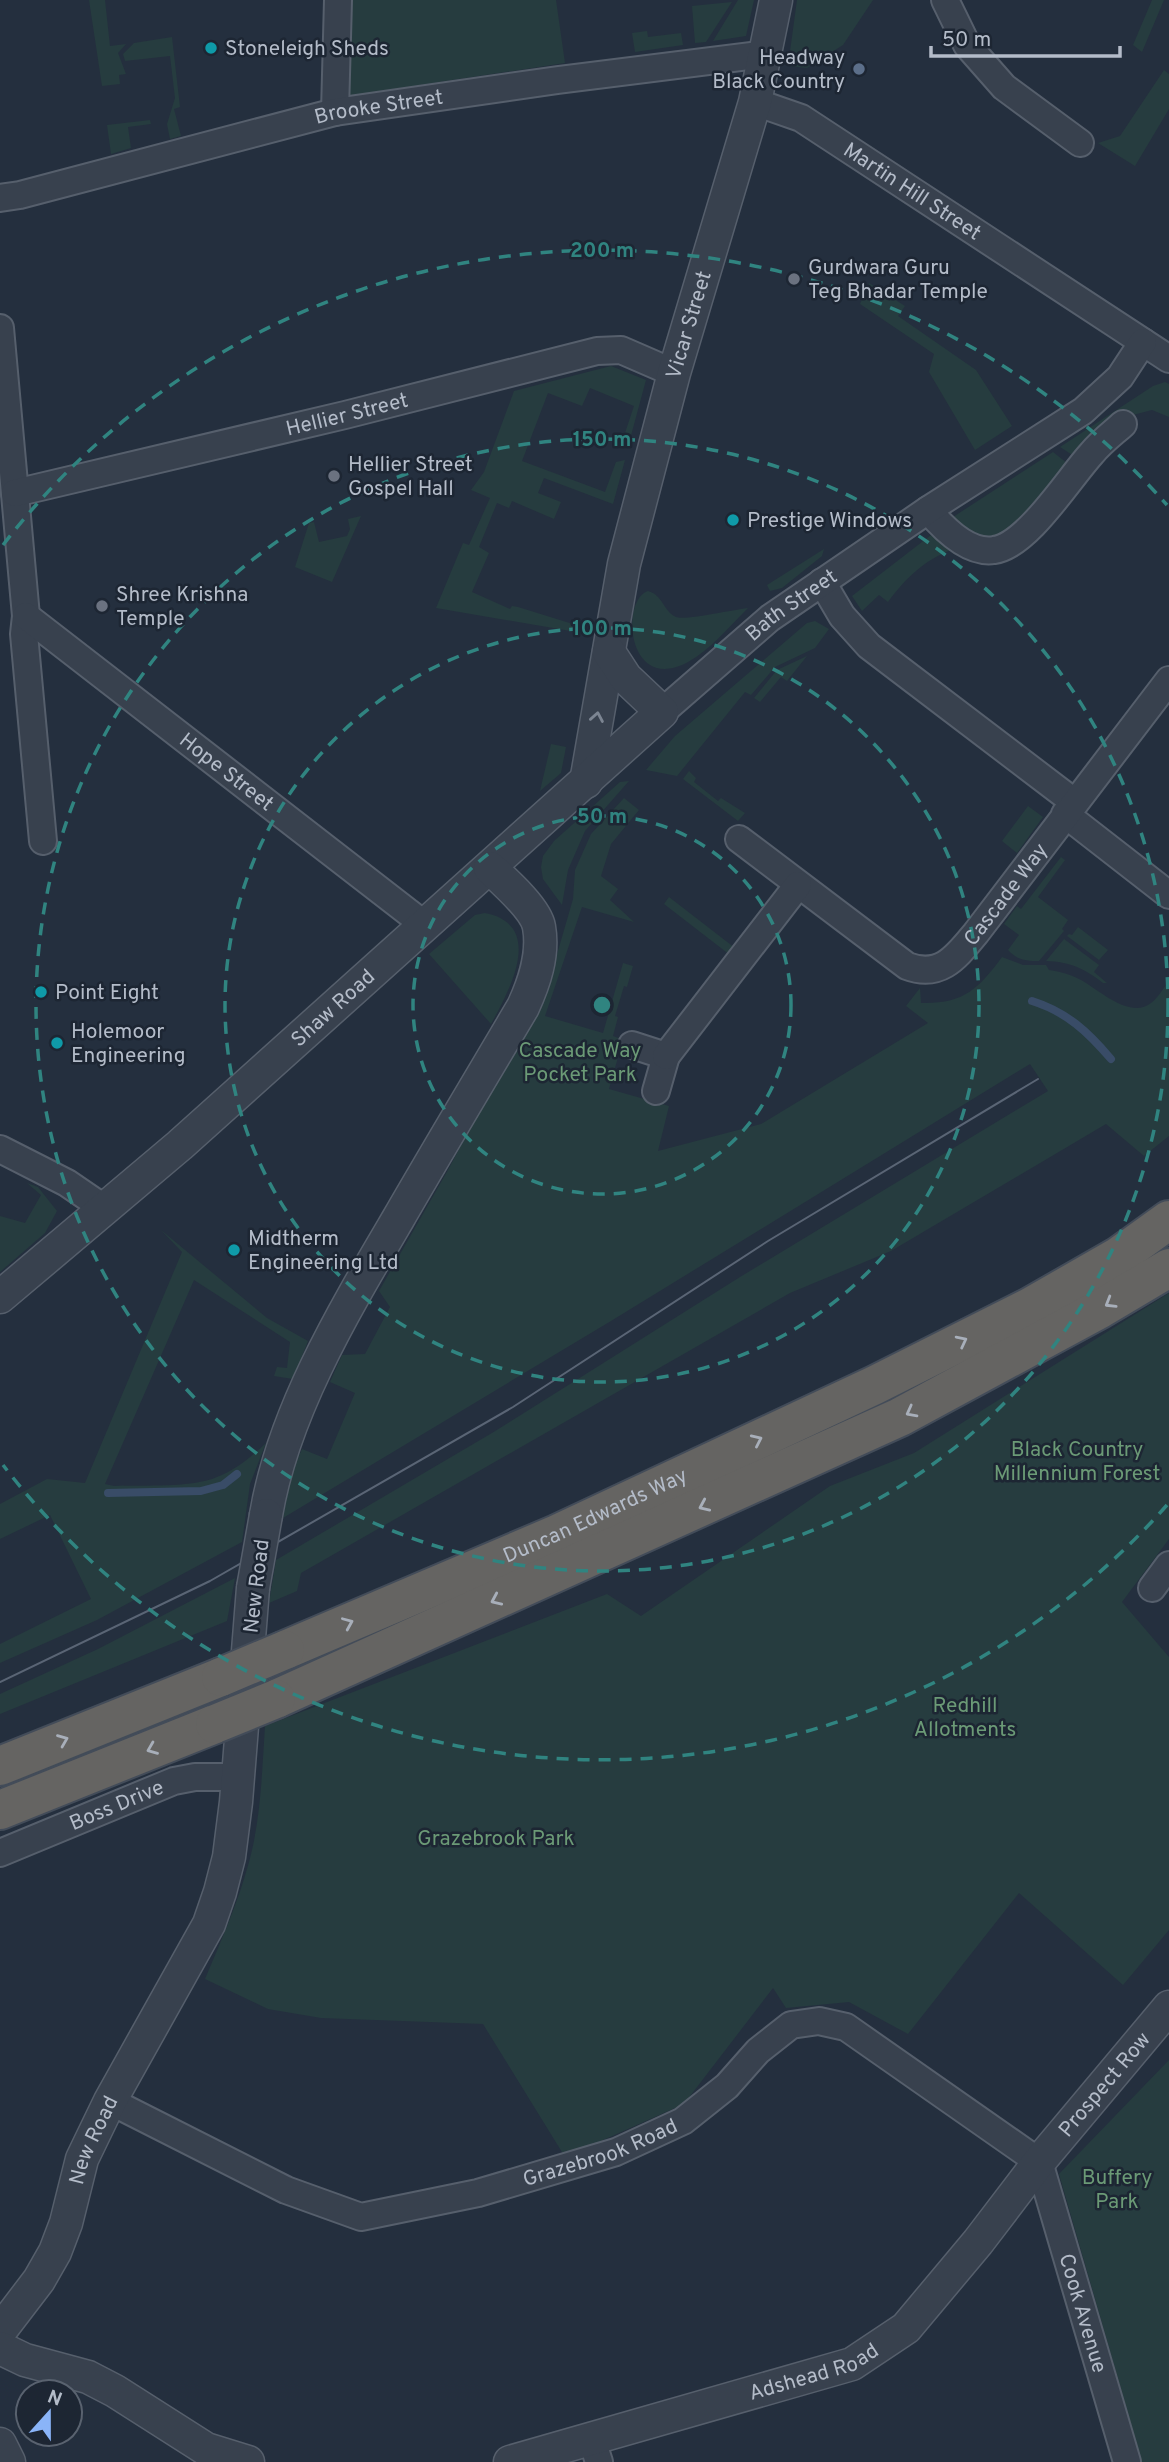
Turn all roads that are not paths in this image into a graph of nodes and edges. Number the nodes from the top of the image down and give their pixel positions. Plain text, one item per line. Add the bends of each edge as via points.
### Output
1 (338, 0) edge
2 (776, 0) edge
3 (945, 0) edge
4 (766, 54) junction
5 (755, 102) junction
6 (335, 112) junction
7 (1080, 143) dead end
8 (0, 198) edge
9 (0, 328) edge
10 (1143, 342) junction
11 (1169, 359) edge
12 (674, 373) junction
13 (1123, 424) dead end
14 (15, 493) junction
15 (928, 510) junction
16 (822, 582) junction
17 (26, 617) junction
18 (608, 652) junction
19 (1169, 680) edge
20 (662, 712) junction
21 (586, 782) junction
22 (1069, 808) junction
23 (738, 839) dead end
24 (43, 841) dead end
25 (490, 868) junction
26 (798, 885) junction
27 (1169, 895) edge
28 (426, 926) junction
29 (632, 1045) dead end
30 (666, 1056) junction
31 (656, 1091) dead end
32 (0, 1149) edge
33 (105, 1209) junction
34 (1169, 1220) edge
35 (1169, 1268) edge
36 (0, 1297) edge
37 (1169, 1565) edge
38 (1152, 1588) dead end
39 (0, 1766) edge
40 (238, 1777) junction
41 (0, 1810) edge
42 (0, 1853) edge
43 (1169, 2007) edge
44 (110, 2101) junction
45 (1039, 2162) junction
46 (0, 2331) edge
47 (0, 2348) edge
48 (0, 2444) edge
49 (596, 2451) edge
50 (9, 2462) edge
51 (248, 2462) edge
52 (510, 2462) edge
53 (1127, 2462) edge

1 - 6 street
2 - 4 street, Vicar Street
3 - 7 street via 967,45 1004,87
4 - 5 street, Vicar Street
4 - 6 street, Brooke Street
5 - 10 street, Martin Hill Street via 801,118
5 - 12 street, Vicar Street
6 - 8 street, Brooke Street
9 - 14 street
10 - 11 street, Martin Hill Street
10 - 15 street, Bath Street via 1120,377 1083,411
12 - 14 street, Hellier Street via 621,350 597,351
12 - 18 street, Vicar Street via 624,564
13 - 15 street via 1011,544 978,549 942,526
14 - 17 street
15 - 16 street, Bath Street
16 - 20 street, Bath Street via 770,618
16 - 22 street via 842,616 869,646
17 - 24 street
17 - 28 street, Hope Street
18 - 20 street via 626,678
21 -> 18 street, Vicar Street
19 - 22 street, Cascade Way
20 - 21 street, Shaw Road
21 - 25 street, Shaw Road
22 - 26 street, Cascade Way via 976,933 944,966 918,970 907,966
22 - 27 street
23 - 26 street, Cascade Way
25 - 28 street, Shaw Road
25 - 40 street, New Road, bridge via 519,895 539,925 533,984 337,1327 289,1431 272,1479 253,1588
26 - 30 street
28 - 33 street, Shaw Road
29 - 30 street
30 - 31 street
32 - 33 street
33 - 36 street, Shaw Road
39 -> 34 highway, Duncan Edwards Way, bridge via 221,1678 557,1534 1030,1307 1119,1256
35 -> 41 highway, Duncan Edwards Way, bridge via 900,1417 276,1699
37 - 38 street
40 - 42 street, Boss Drive via 174,1781
40 - 44 street, New Road via 229,1857 209,1924
43 - 45 street, Prospect Row
44 - 45 street, Grazebrook Road via 286,2190 361,2217 478,2193 616,2152 683,2121 791,2025 819,2021 846,2027
44 - 46 street, New Road via 82,2159 55,2252
45 - 49 street, Adshead Road via 906,2328 852,2364
45 - 53 street, Cook Avenue
47 - 51 street via 25,2360 88,2377 206,2449
48 - 50 street
49 - 52 street, Adshead Road

